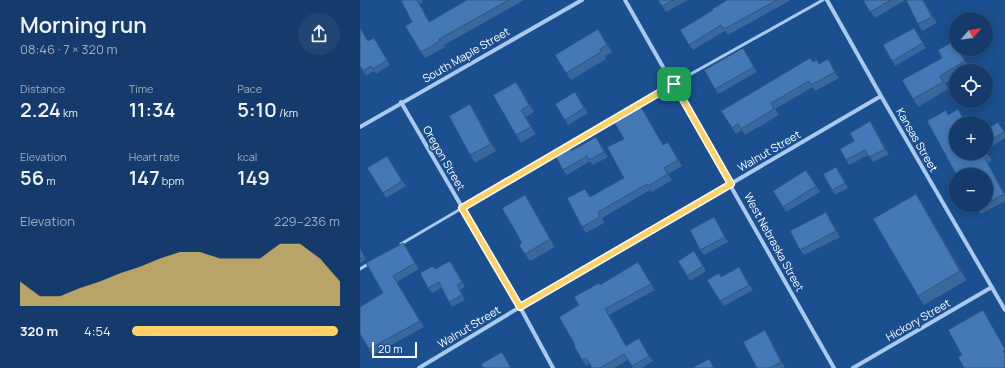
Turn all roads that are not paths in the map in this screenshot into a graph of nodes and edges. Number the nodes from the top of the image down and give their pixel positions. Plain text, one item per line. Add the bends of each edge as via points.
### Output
1 (582, 0) edge
2 (625, 0) edge
3 (823, 0) edge
4 (827, 0) edge
5 (674, 84) junction
6 (881, 96) junction
7 (401, 102) junction
8 (360, 127) edge
9 (731, 184) junction
10 (462, 208) junction
11 (394, 248) edge
12 (374, 260) edge
13 (360, 269) edge
14 (992, 286) junction
15 (520, 307) junction
16 (1005, 310) edge
17 (419, 368) edge
18 (553, 368) edge
19 (834, 368) edge
20 (853, 368) edge

1 - 7 street, South Maple Street
2 - 5 street, West Nebraska Street
3 - 5 lane
4 - 6 street, Kansas Street
5 - 9 street, West Nebraska Street
5 - 10 lane
6 - 9 street, Walnut Street
6 - 14 street, Kansas Street
7 - 8 street, South Maple Street
7 - 10 street, Oregon Street
9 - 15 street, Walnut Street
9 - 19 street, West Nebraska Street
10 - 11 lane
10 - 15 street, Oregon Street
12 - 13 lane
14 - 16 street, Kansas Street
14 - 20 street, Hickory Street
15 - 17 street, Walnut Street
15 - 18 street, Oregon Street

